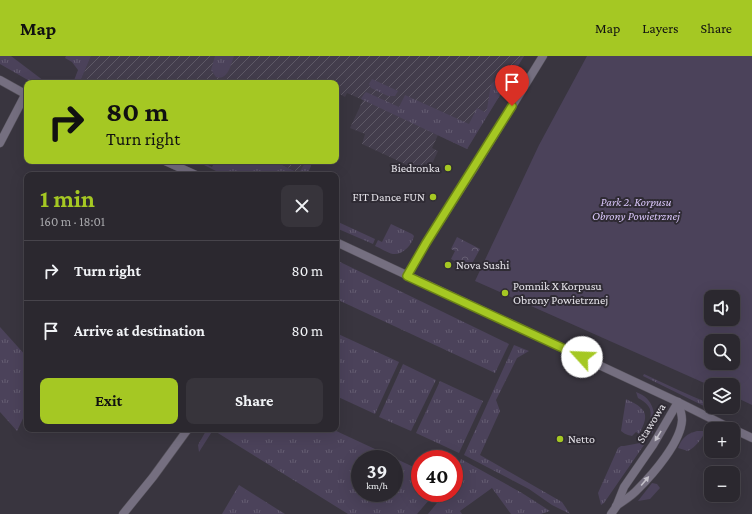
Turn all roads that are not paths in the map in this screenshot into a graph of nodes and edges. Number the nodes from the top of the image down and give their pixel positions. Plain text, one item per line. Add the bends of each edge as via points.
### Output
1 (543, 56) edge
2 (0, 80) edge
3 (24, 94) edge
4 (24, 99) edge
5 (0, 143) edge
6 (172, 164) edge
7 (189, 172) edge
8 (339, 243) edge
9 (407, 276) junction
10 (678, 402) junction
11 (719, 422) edge
12 (186, 432) edge
13 (740, 432) edge
14 (752, 438) edge
15 (613, 510) edge
16 (123, 514) edge

1 - 9 street
2 - 3 street
4 - 5 street
6 - 7 street
8 - 9 street
9 - 10 street
10 - 11 street
10 -> 15 street, Stawowa via 624,487
15 -> 10 street, Stawowa via 638,490 668,454 681,426 682,415
12 - 16 street
13 - 14 street

